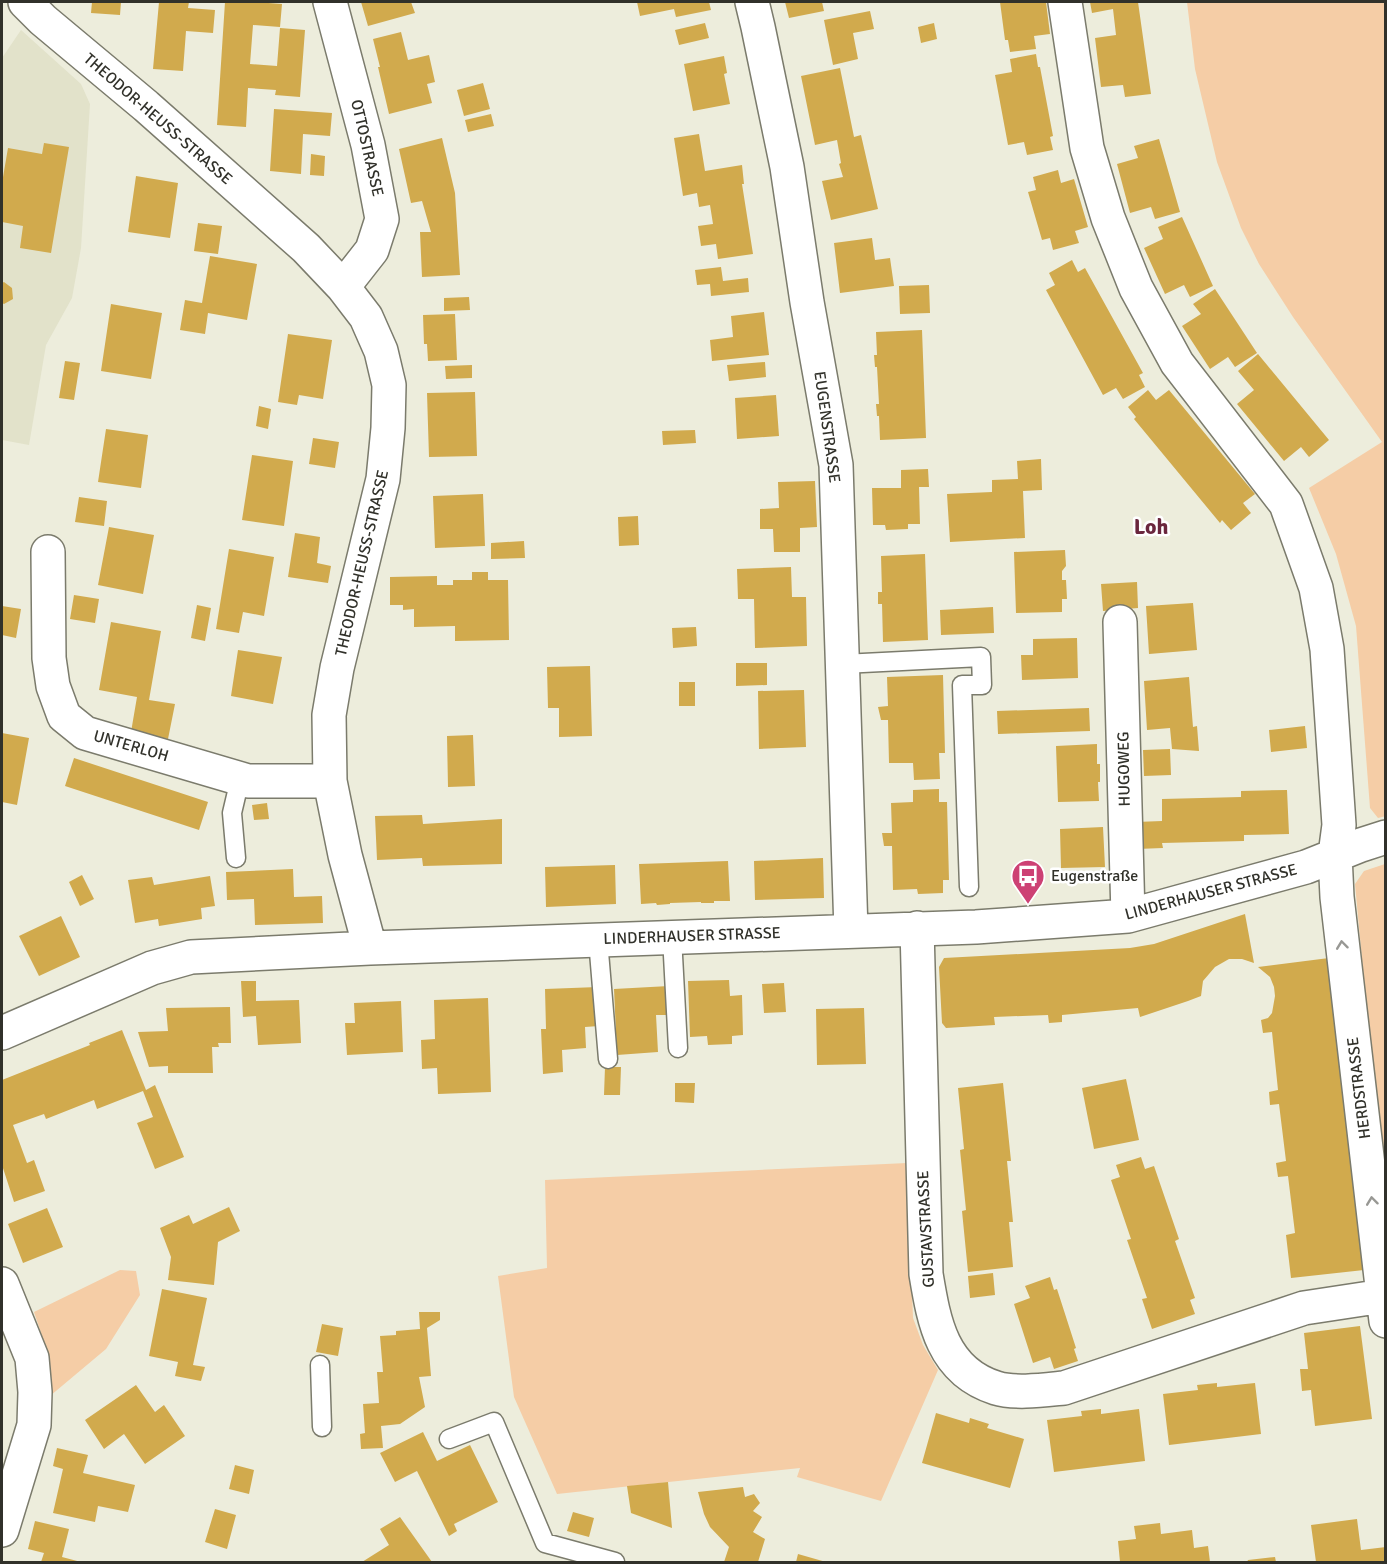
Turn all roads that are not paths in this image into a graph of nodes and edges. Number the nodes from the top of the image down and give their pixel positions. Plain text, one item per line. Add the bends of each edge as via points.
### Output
1 (25, 2) edge
2 (330, 2) edge
3 (752, 2) edge
4 (1065, 2) edge
5 (343, 287) junction
6 (48, 552) dead end
7 (1120, 622) dead end
8 (843, 664) junction
9 (240, 778) junction
10 (330, 781) junction
11 (1386, 837) edge
12 (1335, 855) junction
13 (236, 858) dead end
14 (969, 887) dead end
15 (1128, 916) junction
16 (917, 928) junction
17 (851, 931) junction
18 (672, 937) junction
19 (598, 940) junction
20 (370, 948) junction
21 (2, 1033) edge
22 (678, 1048) dead end
23 (608, 1059) dead end
24 (2, 1284) edge
25 (1384, 1309) edge
26 (320, 1365) dead end
27 (322, 1427) dead end
28 (449, 1439) dead end
29 (2, 1530) edge
30 (615, 1563) edge

1 - 5 street, THEODOR-HEUSS-STRASSE via 306,249
2 - 5 street, OTTOSTRASSE via 368,145 382,219 372,250
3 - 8 street, EUGENSTRASSE via 787,167 836,465
4 - 12 street, HERDSTRASSE via 1087,148 1108,218 1136,288 1177,363 1286,504 1317,588 1327,649 1339,825
5 - 10 street, THEODOR-HEUSS-STRASSE via 366,317 381,351 389,385 388,428 383,480 329,715
6 - 9 street, UNTERLOH via 49,658 53,686 64,716 85,733
7 - 15 street, HUGOWEG
8 - 14 lane via 981,657 982,685 963,685
8 - 17 street, EUGENSTRASSE
9 - 10 street, UNTERLOH
9 - 13 lane via 232,813
10 - 20 street, THEODOR-HEUSS-STRASSE
11 - 12 street, LINDERHAUSER STRASSE
12 - 15 street, LINDERHAUSER STRASSE via 1306,867
25 -> 12 street, HERDSTRASSE
15 - 16 street, LINDERHAUSER STRASSE via 1023,925
16 - 17 street, LINDERHAUSER STRASSE
16 - 25 street, GUSTAVSTRASSE via 926,1274 939,1335 952,1357 971,1376 997,1388 1029,1392 1064,1388 1305,1308
17 - 18 street, LINDERHAUSER STRASSE
18 - 19 street, LINDERHAUSER STRASSE
18 - 22 lane
19 - 20 street, LINDERHAUSER STRASSE
19 - 23 lane
20 - 21 street, LINDERHAUSER STRASSE via 191,957 152,968
24 - 29 street via 32,1358 35,1392 34,1425
26 - 27 lane
28 - 30 lane via 494,1422 545,1543

